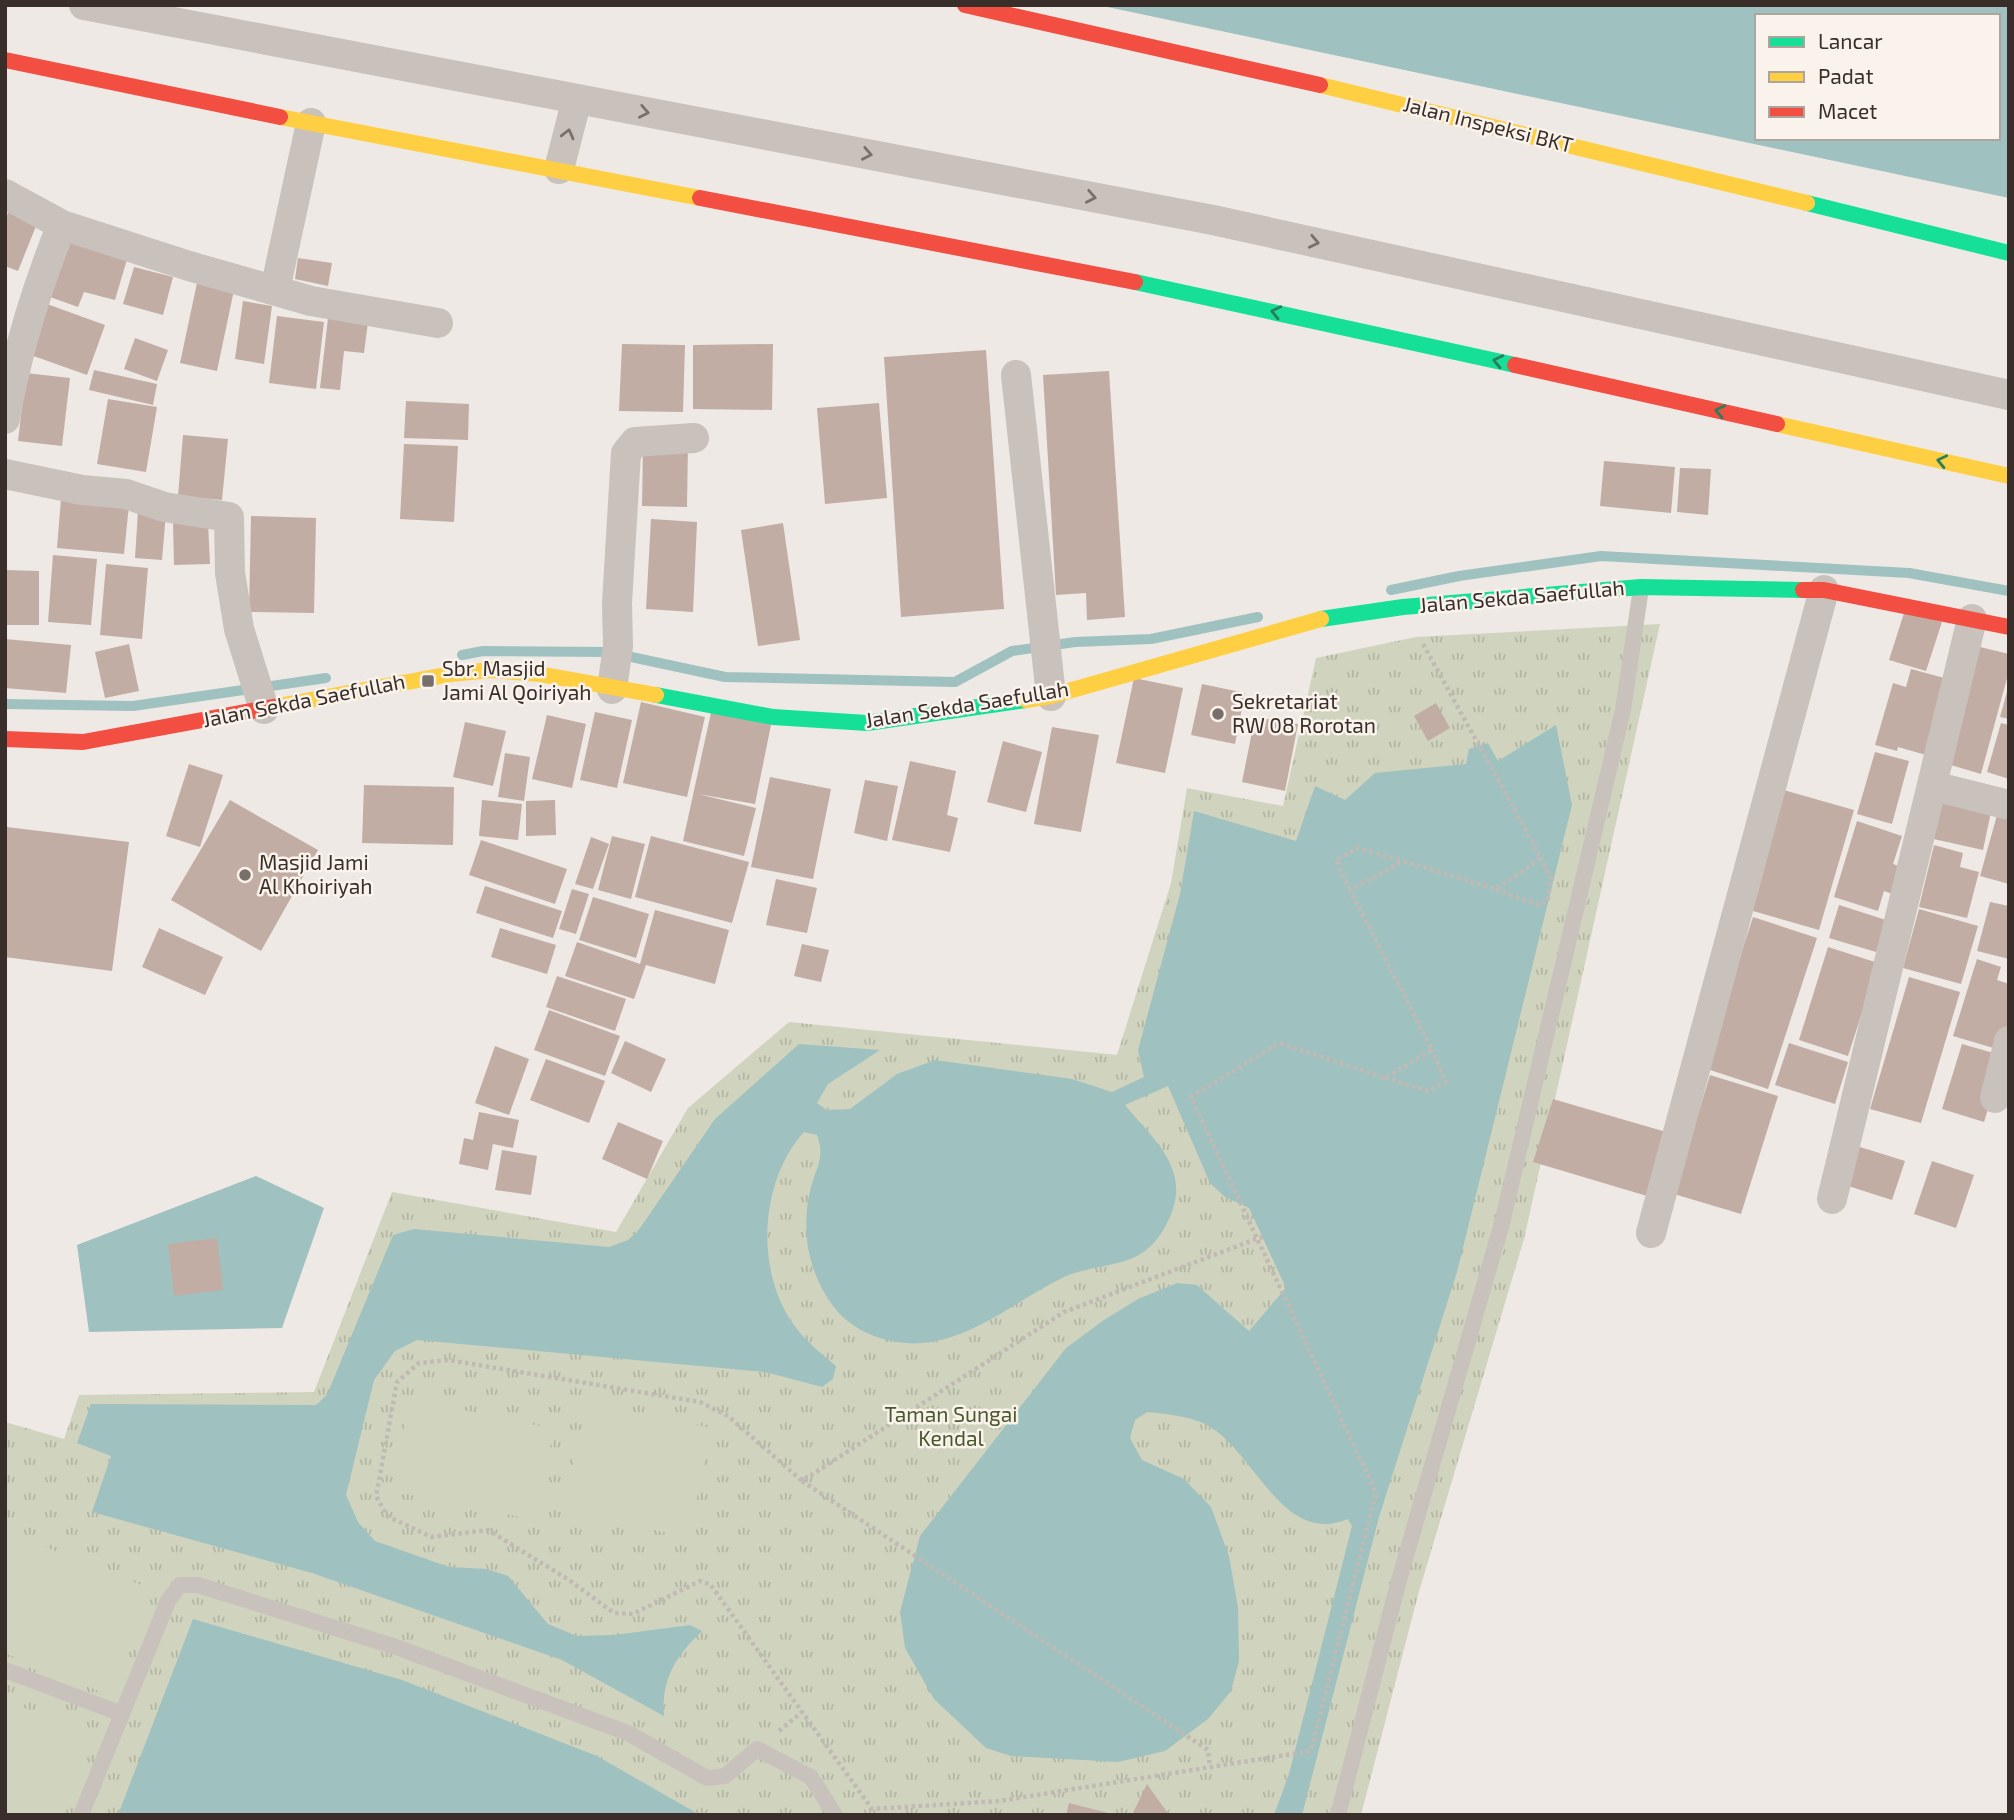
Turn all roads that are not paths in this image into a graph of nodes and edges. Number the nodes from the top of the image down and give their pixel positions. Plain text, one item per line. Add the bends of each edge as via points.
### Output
1 (84, 5) edge
2 (965, 5) edge
3 (5, 60) edge
4 (577, 99) junction
5 (311, 123) junction
6 (559, 169) junction
7 (5, 194) edge
8 (62, 225) junction
9 (2009, 253) edge
10 (275, 290) junction
11 (438, 323) dead end
12 (1016, 375) dead end
13 (2009, 395) edge
14 (5, 419) edge
15 (694, 438) dead end
16 (5, 474) edge
17 (2009, 476) edge
18 (1642, 587) junction
19 (1824, 590) junction
20 (1972, 620) junction
21 (2009, 627) edge
22 (615, 670) junction
23 (260, 695) junction
24 (1051, 696) junction
25 (5, 739) edge
26 (1933, 786) junction
27 (2009, 805) edge
28 (2009, 1041) edge
29 (1995, 1098) dead end
30 (1832, 1199) dead end
31 (1650, 1233) dead end
32 (5, 1670) edge
33 (121, 1714) junction
34 (81, 1815) edge
35 (835, 1815) edge
36 (1338, 1815) edge

1 - 4 street
2 - 9 street, Jalan Inspeksi BKT via 1426,109
3 - 5 street
6 -> 4 street
4 -> 13 street via 1213,220
5 - 6 street
5 - 10 street
17 -> 6 street via 1197,294
7 - 8 street
8 - 10 street
8 - 14 street via 18,351
10 - 11 street via 311,301
12 - 24 street
15 - 22 street via 635,442 626,453
16 - 23 street via 229,517 237,618
18 - 19 street, Jalan Sekda Saefullah
18 - 24 street, Jalan Sekda Saefullah via 1404,607 1311,621
18 - 36 lane via 1623,709 1502,1223 1399,1580
19 - 20 street, Jalan Sekda Saefullah
19 - 31 street
20 - 21 street, Jalan Sekda Saefullah
20 - 26 street
22 - 23 street, Jalan Sekda Saefullah via 539,674 491,670
22 - 24 street, Jalan Sekda Saefullah via 773,717 867,723
23 - 25 street, Jalan Sekda Saefullah via 83,742
26 - 27 street
26 - 30 street
28 - 29 street
32 - 33 lane
33 - 34 lane
33 - 35 lane via 168,1601 180,1585 198,1584 396,1647 628,1733 707,1778 725,1776 757,1749 811,1777

